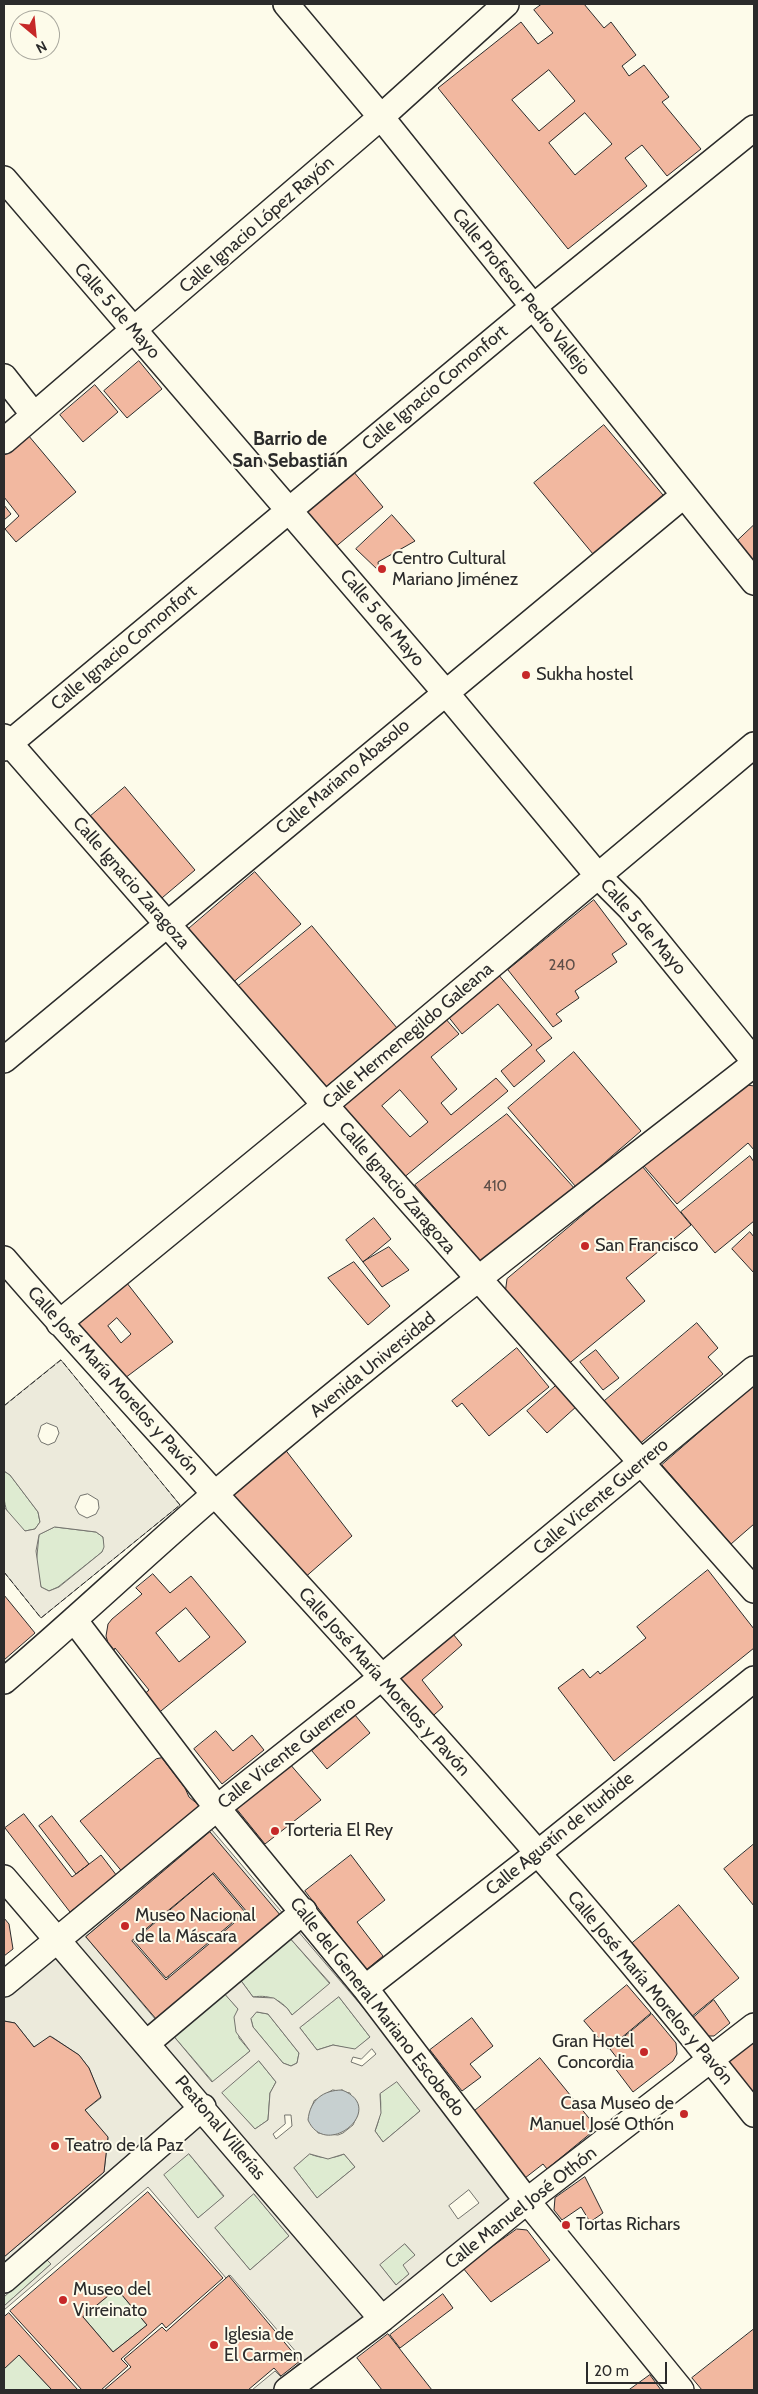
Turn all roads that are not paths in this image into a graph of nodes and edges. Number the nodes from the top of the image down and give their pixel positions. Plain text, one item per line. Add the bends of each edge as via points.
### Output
1 (286, 4) edge
2 (506, 4) edge
3 (381, 117) junction
4 (754, 128) edge
5 (4, 178) edge
6 (533, 307) junction
7 (134, 331) junction
8 (4, 377) edge
9 (34, 415) junction
10 (4, 441) edge
11 (683, 496) junction
12 (289, 509) junction
13 (754, 582) edge
14 (445, 692) junction
15 (6, 743) edge
16 (754, 745) edge
17 (599, 877) junction
18 (168, 924) junction
19 (4, 1060) edge
20 (754, 1062) edge
21 (325, 1106) junction
22 (4, 1259) edge
23 (478, 1279) junction
24 (59, 1323) junction
25 (754, 1369) edge
26 (642, 1464) junction
27 (215, 1494) junction
28 (754, 1590) edge
29 (75, 1621) junction
30 (381, 1678) junction
31 (754, 1679) edge
32 (4, 1681) edge
33 (217, 1808) junction
34 (538, 1854) junction
35 (4, 1878) edge
36 (304, 1911) junction
37 (56, 1939) junction
38 (4, 1984) edge
39 (365, 1988) junction
40 (754, 2026) edge
41 (147, 2043) junction
42 (711, 2059) junction
43 (203, 2107) junction
44 (754, 2114) edge
45 (527, 2201) junction
46 (4, 2280) edge
47 (382, 2319) junction
48 (287, 2390) edge
49 (681, 2390) edge

1 - 3 street, Calle Profesor Pedro Vallejo
2 - 3 street, Calle Ignacio López Rayón
3 - 6 street, Calle Profesor Pedro Vallejo
3 - 7 street, Calle Ignacio López Rayón
4 - 6 street, Calle Ignacio Comonfort
5 - 7 street, Calle 5 de Mayo
6 - 11 street, Calle Profesor Pedro Vallejo
6 - 12 street, Calle Ignacio Comonfort
7 - 9 street, Calle Ignacio López Rayón
7 - 12 street, Calle 5 de Mayo
8 - 9 street
9 - 10 street, Calle Ignacio López Rayón
11 - 13 street, Calle Profesor Pedro Vallejo
11 - 14 street, Calle Mariano Abasolo
12 - 14 street, Calle 5 de Mayo
12 - 15 street, Calle Ignacio Comonfort
14 - 17 street, Calle 5 de Mayo
14 - 18 street, Calle Mariano Abasolo
15 - 18 street, Calle Ignacio Zaragoza
16 - 17 street, Calle Hermenegildo Galeana
17 - 20 street, Calle 5 de Mayo via 630,908
17 - 21 street, Calle Hermenegildo Galeana
18 - 19 street, Calle Mariano Abasolo
18 - 21 street, Calle Ignacio Zaragoza
20 - 23 street, Avenida Universidad
21 - 23 street, Calle Ignacio Zaragoza
21 - 24 street, Calle Hermenegildo Galeana
22 - 24 street, Calle José María Morelos y Pavón
23 - 26 street, Calle Ignacio Zaragoza
23 - 27 street, Avenida Universidad
24 - 27 street, Calle José María Morelos y Pavón
25 - 26 street, Calle Vicente Guerrero
26 - 28 street, Calle Ignacio Zaragoza
26 - 30 street, Calle Vicente Guerrero
27 - 29 street, Avenida Universidad
27 - 30 street, Calle José María Morelos y Pavón
29 - 32 street, Avenida Universidad
29 - 33 street, Calle del General Mariano Escobedo
30 - 33 street, Calle Vicente Guerrero
30 - 34 street, Calle José María Morelos y Pavón
31 - 34 street, Calle Agustín de Iturbide
33 - 36 street, Calle del General Mariano Escobedo
33 - 37 street, Calle Vicente Guerrero
34 - 39 street, Calle Agustín de Iturbide
34 - 42 street, Calle José María Morelos y Pavón
35 - 37 street, Peatonal Villerías
36 - 39 street, Calle del General Mariano Escobedo
36 - 41 street
37 - 38 street, Calle Vicente Guerrero
37 - 41 street, Peatonal Villerías
39 - 45 street, Calle del General Mariano Escobedo
40 - 42 street, Calle Manuel José Othón
41 - 43 street, Peatonal Villerías
42 - 44 street, Calle José María Morelos y Pavón
42 - 45 street, Calle Manuel José Othón
43 - 46 street
43 - 47 street, Peatonal Villerías
45 - 47 street, Calle Manuel José Othón
45 - 49 street, Calle del General Mariano Escobedo
47 - 48 street, Calle Manuel José Othón

